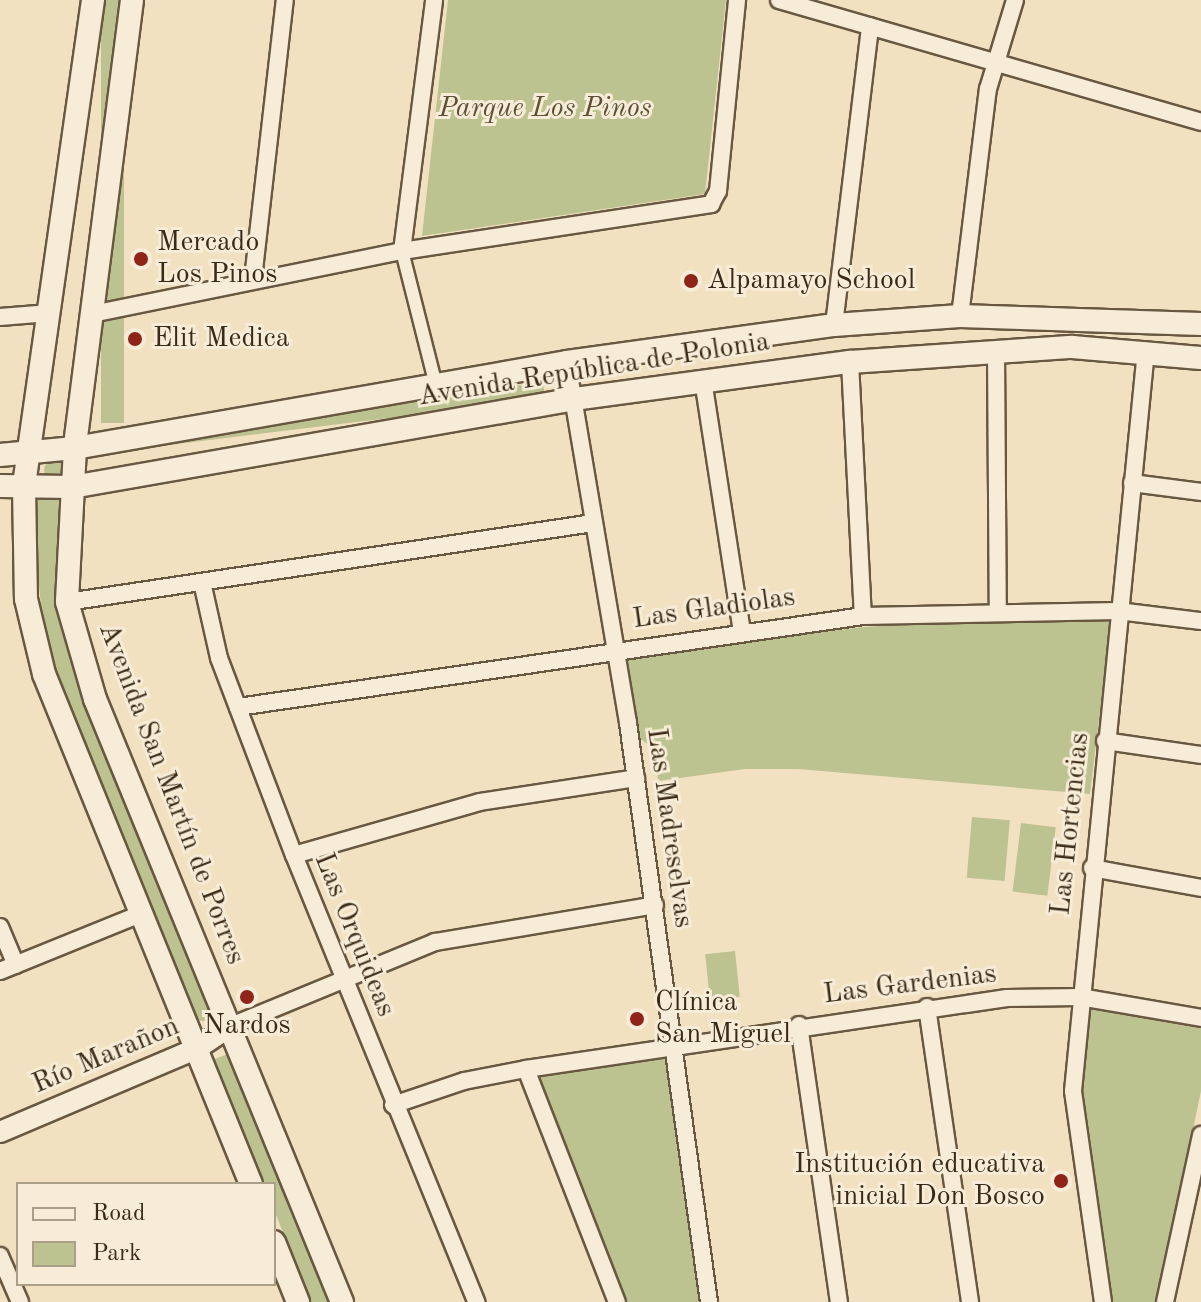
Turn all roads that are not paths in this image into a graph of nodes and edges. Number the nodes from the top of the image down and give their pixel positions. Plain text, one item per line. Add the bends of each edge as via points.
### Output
1 (93, 0) edge
2 (132, 0) edge
3 (285, 0) edge
4 (434, 0) edge
5 (737, 0) edge
6 (779, 0) edge
7 (1015, 0) edge
8 (870, 26) junction
9 (996, 60) junction
10 (1201, 122) edge
11 (402, 251) junction
12 (253, 279) junction
13 (50, 313) junction
14 (92, 314) junction
15 (960, 316) junction
16 (0, 317) edge
17 (1201, 324) edge
18 (834, 325) junction
19 (1146, 351) junction
20 (996, 352) junction
21 (1201, 358) edge
22 (567, 362) junction
23 (850, 362) junction
24 (703, 380) junction
25 (436, 385) junction
26 (575, 399) junction
27 (75, 448) junction
28 (30, 453) junction
29 (0, 455) edge
30 (1132, 483) junction
31 (0, 486) edge
32 (24, 487) junction
33 (72, 487) junction
34 (1201, 492) edge
35 (593, 523) junction
36 (202, 582) junction
37 (67, 602) junction
38 (998, 610) junction
39 (1118, 611) junction
40 (863, 616) junction
41 (1201, 621) edge
42 (742, 631) junction
43 (612, 649) junction
44 (238, 707) junction
45 (1105, 741) junction
46 (1201, 755) edge
47 (636, 778) junction
48 (294, 855) junction
49 (1092, 868) junction
50 (1201, 888) edge
51 (655, 905) junction
52 (143, 913) junction
53 (0, 927) edge
54 (16, 965) junction
55 (0, 971) edge
56 (342, 976) junction
57 (1080, 997) junction
58 (927, 1007) junction
59 (1201, 1018) edge
60 (799, 1025) junction
61 (231, 1026) junction
62 (671, 1047) junction
63 (198, 1048) junction
64 (526, 1069) junction
65 (393, 1105) junction
66 (0, 1132) edge
67 (1201, 1135) edge
68 (244, 1182) edge
69 (276, 1248) edge
70 (6, 1267) edge
71 (295, 1301) edge
72 (20, 1302) edge
73 (342, 1302) edge
74 (476, 1302) edge
75 (617, 1302) edge
76 (709, 1302) edge
77 (839, 1302) edge
78 (970, 1302) edge
79 (1103, 1302) edge
80 (1165, 1302) edge

1 - 13 main road
2 - 14 main road, Avenida San Martín de Porres
3 - 12 street
4 - 11 street
5 - 11 street via 718,191 711,204
6 - 8 street
7 - 9 street
8 - 9 street
8 - 18 street
9 - 10 street
9 - 15 street
11 - 12 street
11 - 25 street
12 - 14 street
13 - 16 street
13 - 28 main road
14 - 27 main road, Avenida San Martín de Porres
15 - 17 main road, Avenida República de Polonia
15 - 18 main road, Avenida República de Polonia
18 - 22 main road, Avenida República de Polonia
19 - 20 main road, Avenida República de Polonia
19 - 21 main road, Avenida República de Polonia
19 - 30 street, Las Hortencias
20 - 23 main road, Avenida República de Polonia
20 - 38 street
22 - 25 main road, Avenida República de Polonia
22 - 26 street, Las Madreselvas
23 - 24 main road, Avenida República de Polonia
23 - 40 street
24 - 26 main road, Avenida República de Polonia
24 - 42 street
25 - 27 main road, Avenida República de Polonia
26 - 33 main road, Avenida República de Polonia
26 - 35 street, Las Madreselvas
27 - 28 main road, Avenida República de Polonia
27 - 33 main road, Avenida San Martín de Porres
28 - 29 main road, Avenida República de Polonia
28 - 32 main road
30 - 34 street
30 - 39 street, Las Hortencias
31 - 32 main road, Avenida República de Polonia
32 - 33 main road, Avenida República de Polonia
32 - 52 main road via 22,554 33,636
33 - 37 main road, Avenida San Martín de Porres
35 - 36 street
35 - 43 street, Las Madreselvas
36 - 37 street
36 - 44 street, Las Orquideas via 219,658
37 - 61 main road, Avenida San Martín de Porres via 95,699
38 - 39 street, Las Gladiolas
38 - 40 street, Las Gladiolas
39 - 41 street, Las Gladiolas
39 - 45 street, Las Hortencias
40 - 42 street, Las Gladiolas
42 - 43 street, Las Gladiolas
43 - 44 street, Las Gladiolas
43 - 47 street, Las Madreselvas
44 - 48 street, Las Orquideas
45 - 46 street
45 - 49 street, Las Hortencias
47 - 48 street via 480,802
47 - 51 street, Las Madreselvas
48 - 56 street, Las Orquideas
49 - 50 street
49 - 57 street, Las Hortencias
51 - 56 street via 435,942
51 - 62 street, Las Madreselvas
52 - 54 street
52 - 63 main road
53 - 54 street
54 - 55 street
56 - 61 street
56 - 65 street, Las Orquideas
57 - 58 street, Las Gardenias
57 - 59 street, Las Gardenias
57 - 79 street, Las Hortencias via 1073,1091
58 - 60 street, Las Gardenias
58 - 78 street
60 - 62 street, Las Gardenias
60 - 77 street
61 - 63 street, Río Marañon
61 - 73 main road, Avenida San Martín de Porres
62 - 64 street, Las Gardenias
62 - 76 street, Las Madreselvas
63 - 66 street, Río Marañon
63 - 68 main road
64 - 65 street, Las Gardenias via 464,1081
64 - 75 street
65 - 74 street, Las Orquideas
67 - 80 street
69 - 71 main road
70 - 72 street

